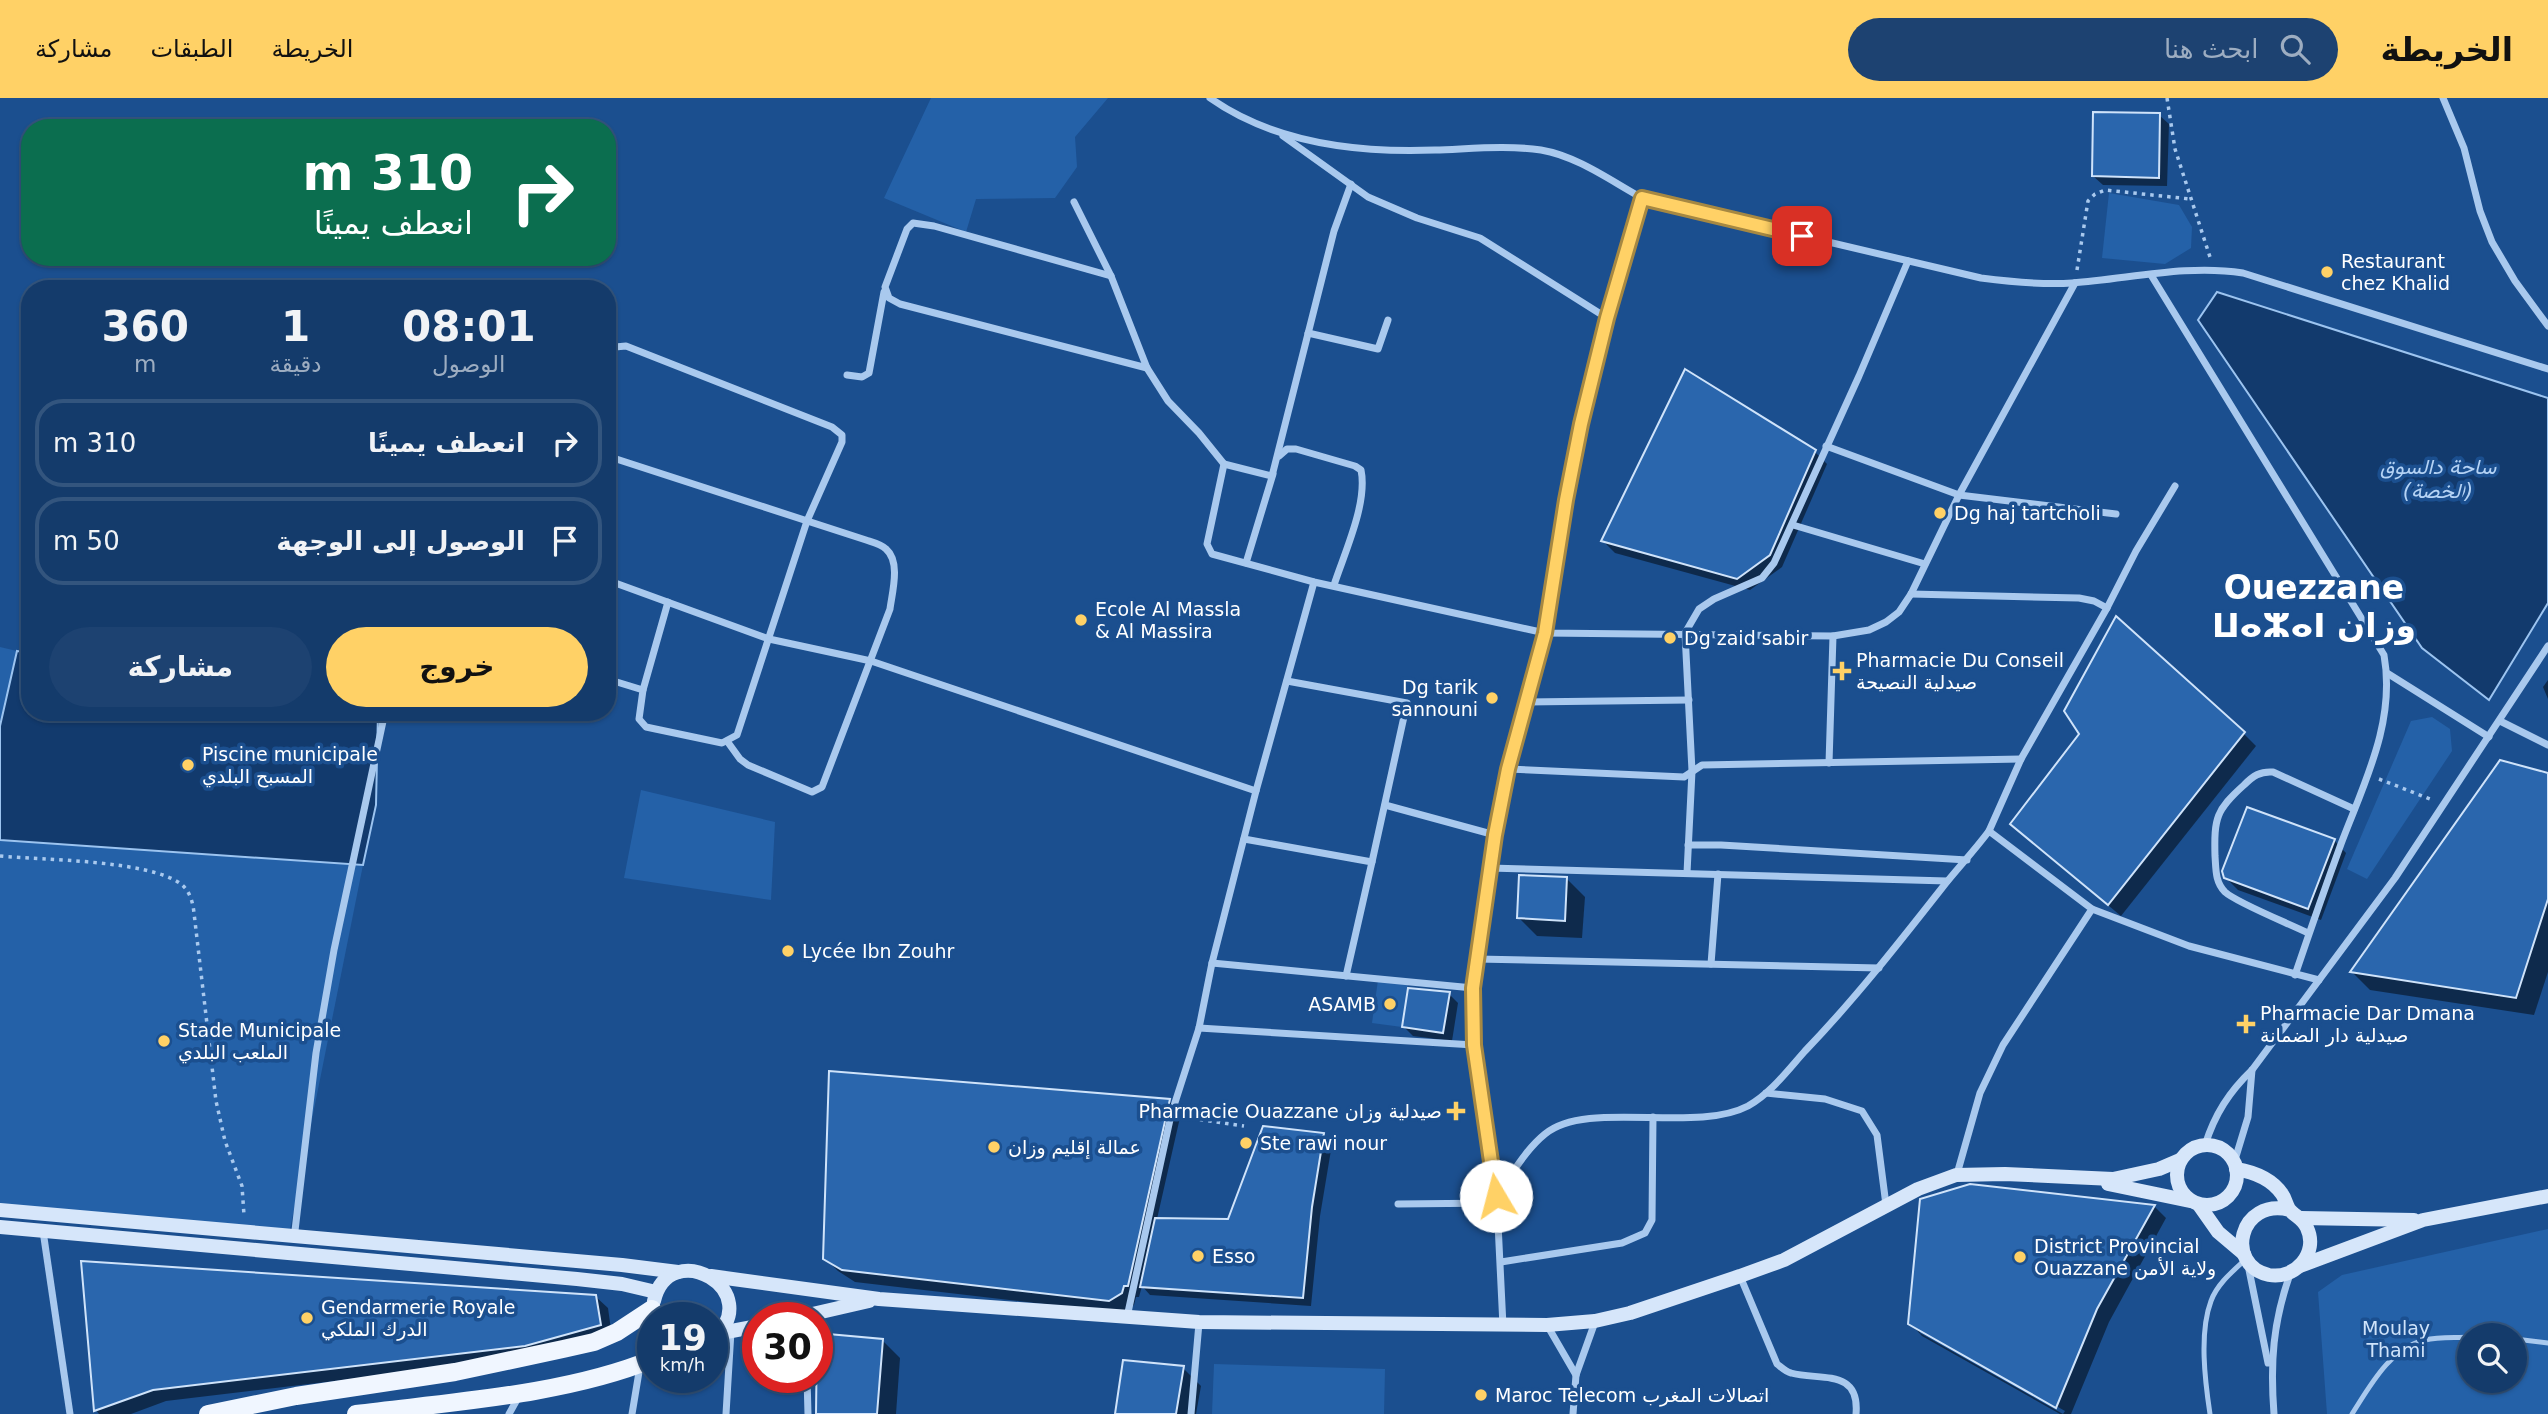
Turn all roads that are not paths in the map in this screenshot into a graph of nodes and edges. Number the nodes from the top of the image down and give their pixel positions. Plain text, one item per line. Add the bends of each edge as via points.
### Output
1 (1210, 98) edge
2 (2443, 98) edge
3 (1278, 132) junction
4 (1351, 184) junction
5 (1642, 198) junction
6 (1074, 202) dead end
7 (1908, 261) junction
8 (2151, 275) junction
9 (1111, 276) junction
10 (2075, 283) junction
11 (885, 287) junction
12 (1607, 318) junction
13 (1388, 320) dead end
14 (2548, 327) edge
15 (1308, 333) junction
16 (616, 346) edge
17 (1147, 368) junction
18 (2548, 369) edge
19 (847, 375) dead end
20 (1826, 446) junction
21 (616, 459) edge
22 (1224, 464) junction
23 (1272, 476) junction
24 (2175, 486) dead end
25 (1959, 495) junction
26 (2116, 514) dead end
27 (807, 521) junction
28 (1793, 525) junction
29 (1246, 563) junction
30 (1925, 564) junction
31 (1314, 582) junction
32 (616, 583) edge
33 (1334, 585) junction
34 (1911, 594) junction
35 (668, 602) junction
36 (2107, 608) junction
37 (1545, 633) junction
38 (1685, 633) junction
39 (1833, 636) junction
40 (769, 639) junction
41 (2548, 646) edge
42 (871, 661) junction
43 (2387, 673) junction
44 (1287, 681) junction
45 (616, 682) edge
46 (643, 690) junction
47 (1689, 700) junction
48 (1526, 702) junction
49 (383, 721) edge
50 (2500, 721) junction
51 (2490, 737) junction
52 (727, 741) junction
53 (2548, 745) edge
54 (2021, 759) junction
55 (1829, 763) junction
56 (1508, 769) junction
57 (1692, 771) junction
58 (1256, 791) junction
59 (1385, 805) junction
60 (2354, 810) junction
61 (1989, 831) junction
62 (1495, 835) junction
63 (1244, 839) junction
64 (1688, 845) junction
65 (1967, 860) junction
66 (1372, 862) junction
67 (1489, 869) junction
68 (1687, 873) junction
69 (1717, 874) junction
70 (1947, 881) junction
71 (2091, 909) junction
72 (2308, 933) junction
73 (1477, 959) junction
74 (1212, 963) junction
75 (1711, 964) junction
76 (1879, 968) junction
77 (2295, 975) junction
78 (1346, 976) junction
79 (2319, 980) junction
80 (1473, 988) junction
81 (1199, 1028) junction
82 (1474, 1045) junction
83 (2252, 1070) junction
84 (1766, 1094) junction
85 (1653, 1117) junction
86 (2205, 1145) junction
87 (2180, 1160) junction
88 (2235, 1166) junction
89 (1956, 1175) junction
90 (2090, 1180) junction
91 (2548, 1196) edge
92 (1497, 1200) junction
93 (2194, 1203) junction
94 (1398, 1204) dead end
95 (1886, 1205) junction
96 (0, 1210) edge
97 (2295, 1214) junction
98 (2423, 1220) junction
99 (0, 1227) edge
100 (43, 1231) junction
101 (294, 1237) junction
102 (292, 1254) junction
103 (2245, 1256) junction
104 (1501, 1262) junction
105 (2295, 1270) junction
106 (678, 1272) junction
107 (711, 1276) junction
108 (1740, 1276) junction
109 (879, 1299) junction
110 (648, 1302) edge
111 (656, 1302) edge
112 (728, 1302) edge
113 (833, 1309) edge
114 (1127, 1317) junction
115 (637, 1318) edge
116 (1595, 1321) junction
117 (1199, 1322) junction
118 (1547, 1325) junction
119 (1503, 1326) junction
120 (2457, 1338) edge
121 (2527, 1340) edge
122 (2548, 1343) edge
123 (637, 1365) edge
124 (1576, 1375) junction
125 (2271, 1377) junction
126 (521, 1393) junction
127 (638, 1393) edge
128 (725, 1393) edge
129 (807, 1393) edge
130 (70, 1414) edge
131 (208, 1414) edge
132 (356, 1414) edge
133 (509, 1414) edge
134 (632, 1414) edge
135 (726, 1414) edge
136 (808, 1414) edge
137 (1191, 1414) edge
138 (1573, 1414) edge
139 (1856, 1414) edge
140 (2210, 1414) edge
141 (2274, 1414) edge
142 (2352, 1414) edge

1 - 3 street
2 - 14 street via 2464,148 2492,242
3 - 4 street
3 - 5 street via 1346,148 1543,150
4 - 12 street via 1393,209 1480,238
4 - 15 street
5 - 7 street
5 - 12 street
6 - 9 street
7 - 10 street via 1981,278
7 - 20 street
8 - 10 street
8 - 18 street via 2214,269 2243,273
8 - 43 street via 2384,655
9 - 11 street via 913,223
9 - 17 street
10 - 25 street
11 - 17 street via 889,298 900,304
11 - 19 street via 869,373
12 - 37 street via 1569,487
13 - 15 street via 1378,349
15 - 23 street
16 - 27 street via 626,346 838,431 842,442
17 - 22 street via 1168,401
20 - 25 street
20 - 28 street
21 - 27 street
22 - 23 street
22 - 29 street via 1207,544 1212,554
23 - 29 street
23 - 33 street via 1281,452 1291,448 1361,471 1359,508
24 - 36 street
25 - 26 street
25 - 30 street
27 - 40 street
27 - 42 street via 877,544 892,557 890,609
28 - 30 street
28 - 38 street via 1762,578 1699,609
29 - 31 street
30 - 34 street
31 - 33 street
31 - 44 street
32 - 35 street
33 - 37 street
34 - 36 street via 2079,598
34 - 39 street via 1886,622
35 - 40 street
35 - 46 street
36 - 54 street
37 - 38 street
37 - 48 street
38 - 39 street
38 - 47 street
39 - 55 street
40 - 42 street
40 - 52 street via 740,729
41 - 50 street
42 - 52 street via 818,790 812,792 748,765
42 - 58 street
43 - 51 street
43 - 60 street via 2385,719
44 - 58 street
44 - 59 street via 1407,703
45 - 46 street
46 - 52 street via 639,719 646,727
47 - 48 street
47 - 57 street
48 - 56 street
49 - 101 street via 316,1053
50 - 51 street
50 - 53 street
51 - 79 street
54 - 55 street
54 - 61 street
55 - 57 street via 1702,765
56 - 57 street via 1684,776
56 - 62 street
57 - 64 street
58 - 63 street
59 - 62 street
59 - 66 street
60 - 72 street
60 - 72 street via 2264,771 2220,810 2215,838 2220,886 2231,896
61 - 65 street
61 - 71 street
62 - 67 street
63 - 66 street
63 - 74 street
64 - 65 street
64 - 68 street
65 - 70 street
66 - 78 street
67 - 68 street
67 - 73 street
68 - 69 street
69 - 70 street
69 - 75 street
70 - 76 street
71 - 77 street via 2189,946
71 - 89 street via 2003,1045 1980,1093
72 - 77 street
73 - 75 street
73 - 80 street
74 - 78 street
74 - 81 street
75 - 76 street
76 - 84 street
77 - 79 street
78 - 80 street
79 - 83 street
80 - 82 street
81 - 82 street
81 - 114 street via 1171,1115
82 - 92 street
83 - 86 street via 2222,1103
83 - 88 street via 2248,1117
84 - 85 street via 1720,1115
84 - 95 street via 1825,1100 1862,1111 1877,1135
85 - 92 street via 1588,1120 1546,1132
85 - 104 street via 1652,1220 1645,1233 1622,1243
86 - 87 main road
86 - 88 main road via 2227,1153
87 - 90 main road via 2136,1176
87 - 93 main road via 2177,1182
88 - 93 main road via 2236,1181 2223,1201
88 - 97 main road via 2269,1181
89 - 90 main road
89 - 95 main road
90 - 93 main road
91 - 98 main road
92 - 94 street
92 - 104 street
93 - 103 main road
95 - 108 main road via 1784,1260
96 - 101 main road
97 - 98 main road
97 - 103 main road via 2279,1207 2249,1221 2243,1231
97 - 105 main road via 2308,1229 2311,1243
98 - 105 main road
99 - 100 main road
100 - 102 main road
100 - 130 street
101 - 102 street
101 - 106 main road
102 - 110 main road via 622,1284
103 - 105 main road via 2266,1274 2278,1276
103 - 125 street
103 - 140 lane via 2211,1300 2205,1375
104 - 119 street
105 - 125 street via 2275,1324
106 - 107 main road
106 - 111 main road via 665,1280
107 - 109 main road
107 - 112 main road
108 - 116 main road
108 - 139 street via 1777,1364 1789,1373 1841,1381 1850,1387
109 - 113 main road
109 - 114 main road
114 - 117 main road
115 - 131 main road via 617,1332 573,1346 456,1372
116 - 118 main road
116 - 124 street
117 - 119 main road
117 - 137 street
118 - 119 main road
118 - 124 street
120 - 142 lane via 2423,1340 2399,1352
121 - 122 lane
123 - 126 main road
124 - 138 street
125 - 141 street
126 - 132 main road
126 - 133 street
127 - 134 street
128 - 135 street
129 - 136 street

